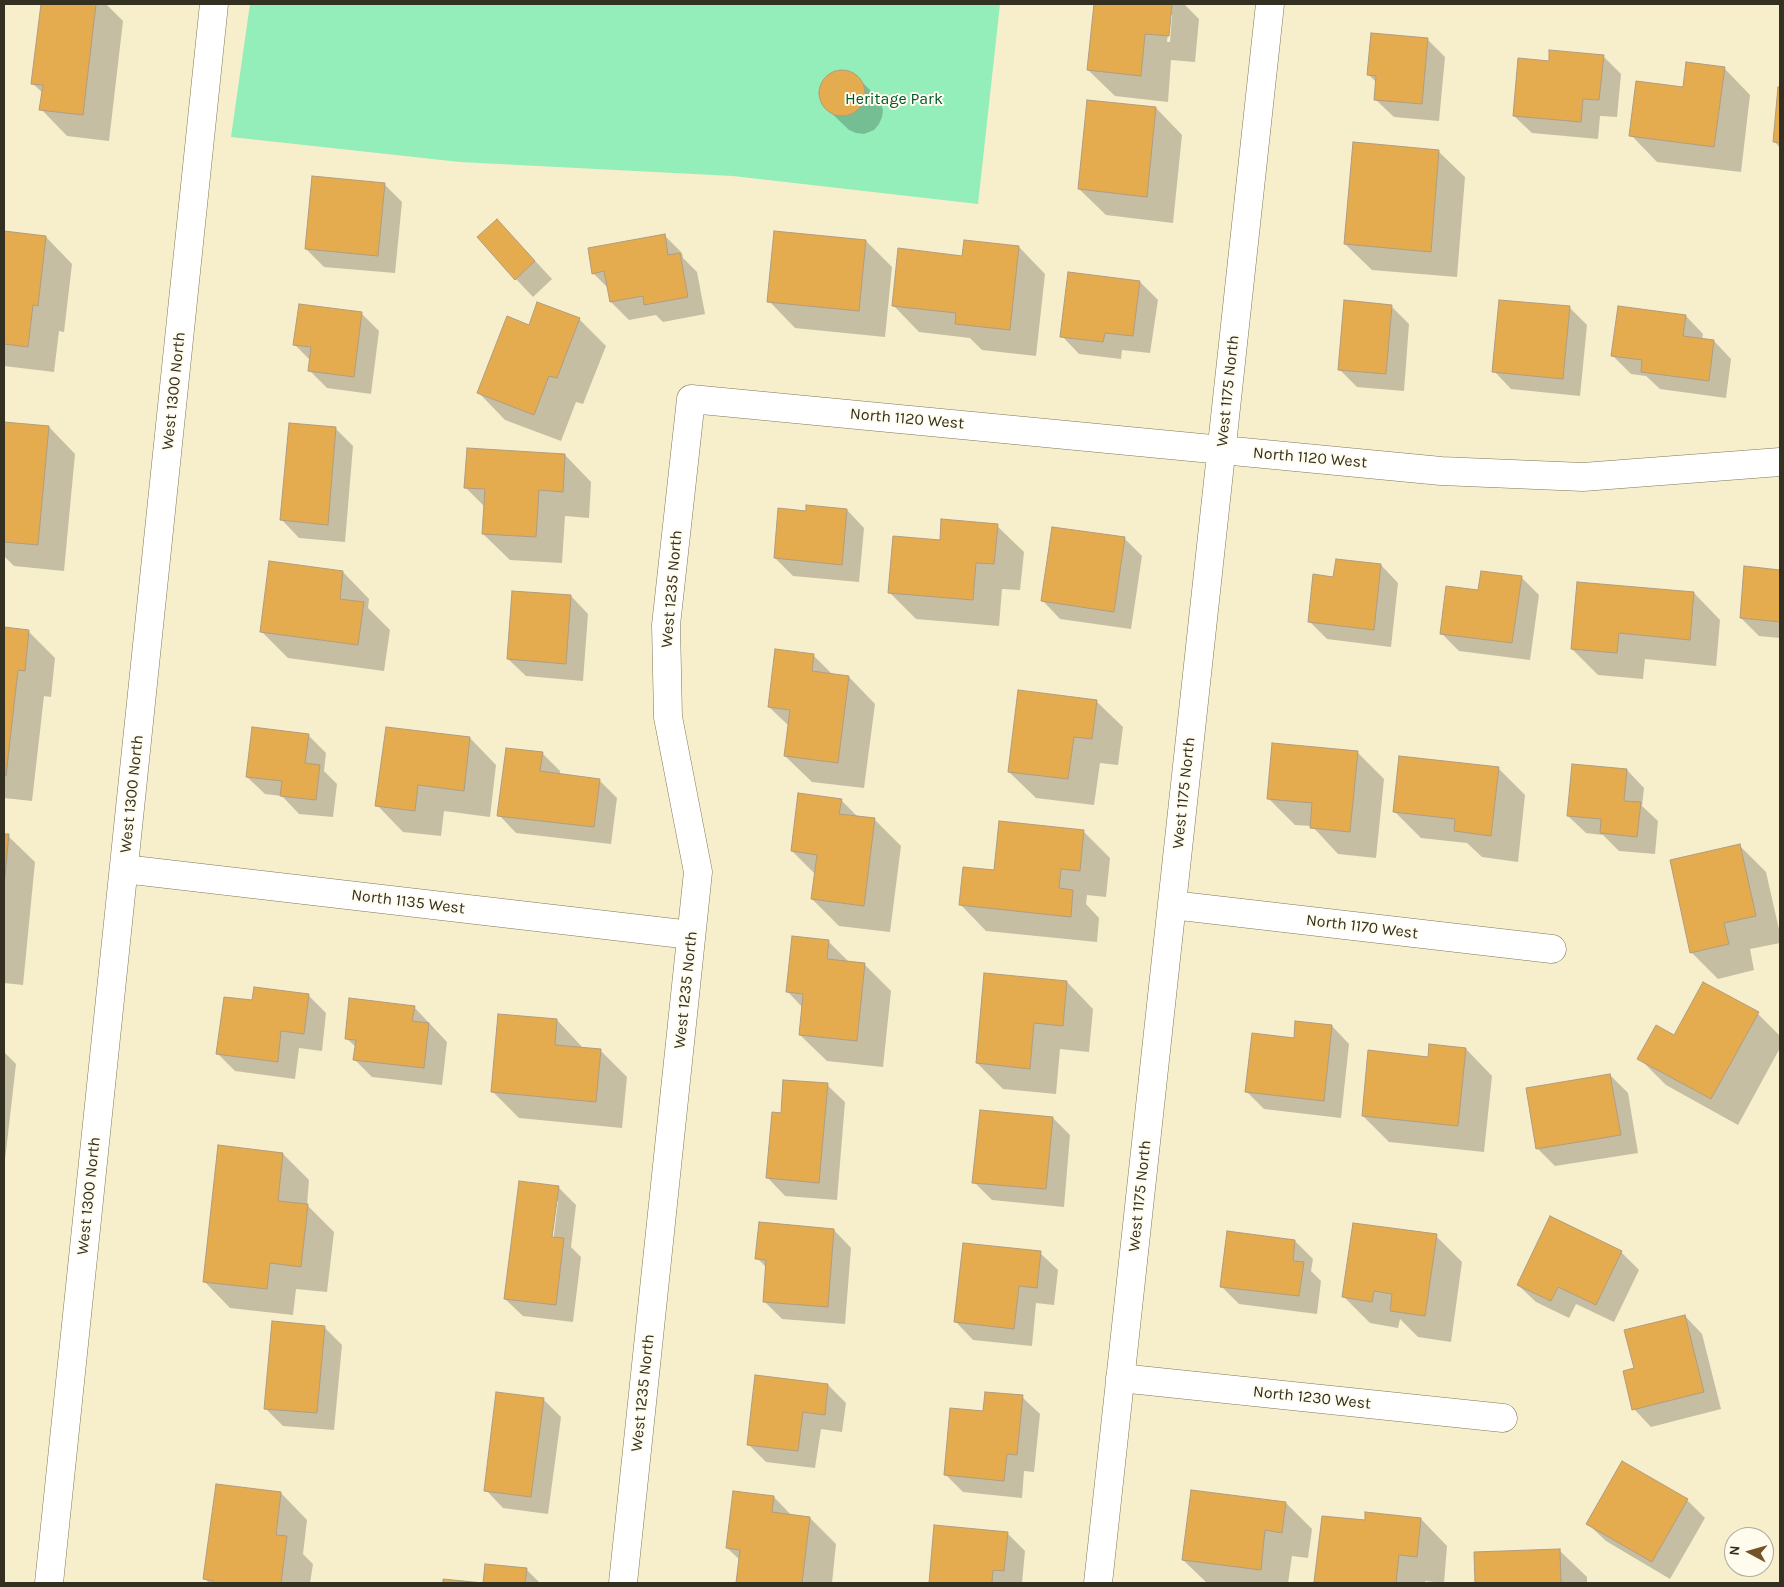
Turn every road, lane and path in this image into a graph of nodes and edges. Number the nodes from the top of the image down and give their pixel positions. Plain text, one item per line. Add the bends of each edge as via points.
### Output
1 (214, 4) edge
2 (1270, 4) edge
3 (691, 399) joint
4 (1221, 450) junction
5 (1780, 462) edge
6 (124, 869) junction
7 (1172, 905) junction
8 (691, 935) junction
9 (1552, 949) dead end
10 (1120, 1378) junction
11 (1503, 1418) dead end
12 (49, 1583) edge
13 (623, 1583) edge
14 (1098, 1583) edge

1 - 6 street, West 1300 North
2 - 4 street, West 1175 North
3 - 4 street, North 1120 West
3 - 8 street, West 1235 North via 666,625 668,717 698,872
4 - 5 street, North 1120 West via 1441,470 1583,477
4 - 7 street, West 1175 North
6 - 8 street, North 1135 West
6 - 12 street, West 1300 North
7 - 9 street, North 1170 West
7 - 10 street, West 1175 North
8 - 13 street, West 1235 North
10 - 11 street, North 1230 West
10 - 14 street, West 1175 North

